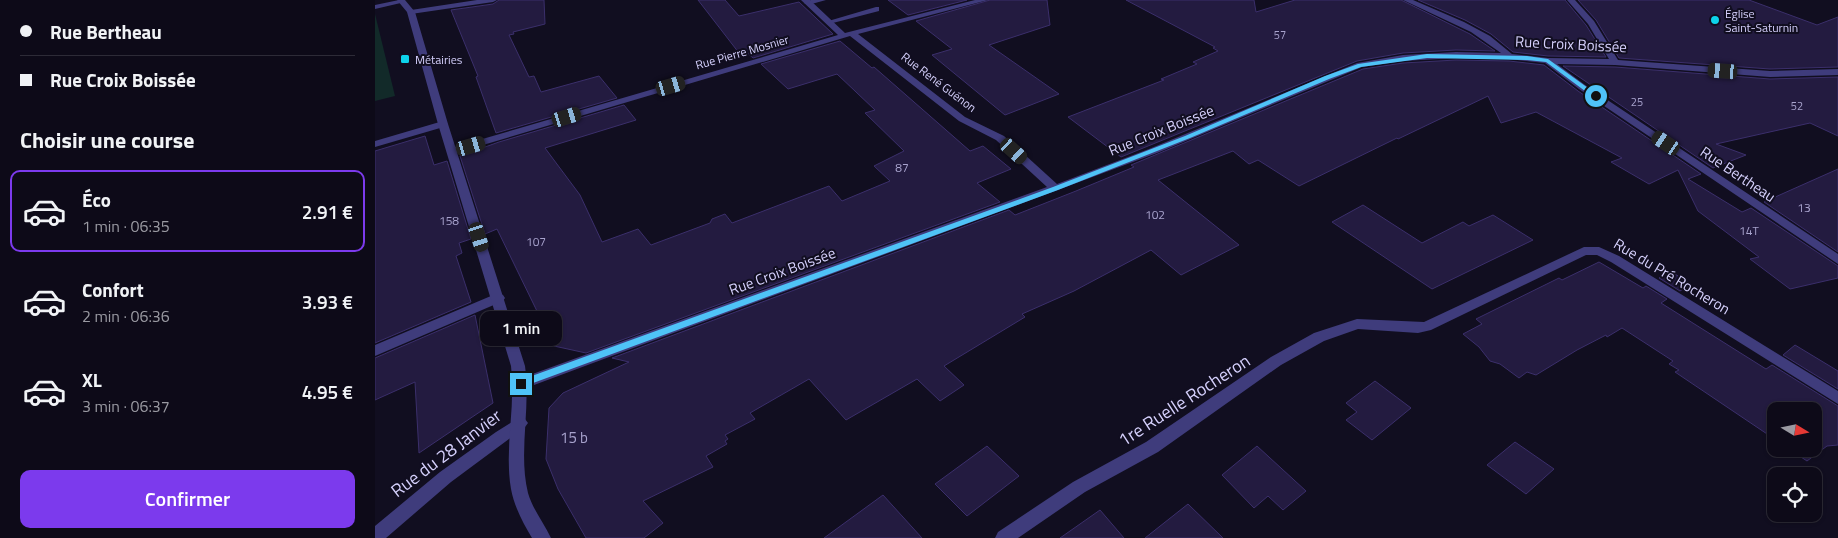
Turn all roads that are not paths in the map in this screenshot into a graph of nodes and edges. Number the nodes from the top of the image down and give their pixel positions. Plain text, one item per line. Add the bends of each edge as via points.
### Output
1 (493, 0) edge
2 (822, 0) edge
3 (984, 0) edge
4 (1407, 0) edge
5 (1571, 0) edge
6 (401, 1) edge
7 (807, 2) edge
8 (375, 7) edge
9 (876, 10) dead end
10 (411, 12) junction
11 (829, 22) junction
12 (848, 35) junction
13 (1509, 56) junction
14 (1548, 61) junction
15 (1615, 62) junction
16 (1838, 72) edge
17 (443, 124) junction
18 (375, 144) edge
19 (452, 151) junction
20 (1055, 188) junction
21 (1838, 260) edge
22 (498, 298) junction
23 (1397, 327) joint
24 (375, 351) edge
25 (521, 384) junction
26 (1838, 398) edge
27 (521, 423) junction
28 (375, 537) edge
29 (542, 538) edge
30 (1004, 538) edge

1 - 10 street
2 - 7 street
3 - 12 street, Rue Pierre Mosnier
4 - 13 street via 1473,31 1502,48
5 - 15 street via 1591,23
6 - 8 street
6 - 10 street
7 - 11 street, Rue René Guénon
9 - 11 street
10 - 17 street
11 - 12 street, Rue René Guénon
12 - 19 street, Rue Pierre Mosnier
12 - 20 street, Rue René Guénon via 962,119 1000,138
13 - 14 street, Rue Croix Boissée
13 - 20 street, Rue Croix Boissée via 1427,56 1360,65 1162,148
14 - 15 street, Rue Croix Boissée
14 - 21 street, Rue Bertheau
15 - 16 street, Rue Croix Boissée via 1738,72
17 - 18 street
17 - 19 street
19 - 22 street
20 - 25 street, Rue Croix Boissée
22 - 24 street
22 - 25 street via 519,366
23 - 26 street, Rue du Pré Rocheron via 1426,327 1577,253 1599,251
23 - 30 street, 1re Ruelle Rocheron via 1357,324 1319,337 1276,361 1152,447 1079,487
25 - 27 street
27 - 28 street, Rue du 28 Janvier via 458,466
27 - 29 street via 516,457 519,491

